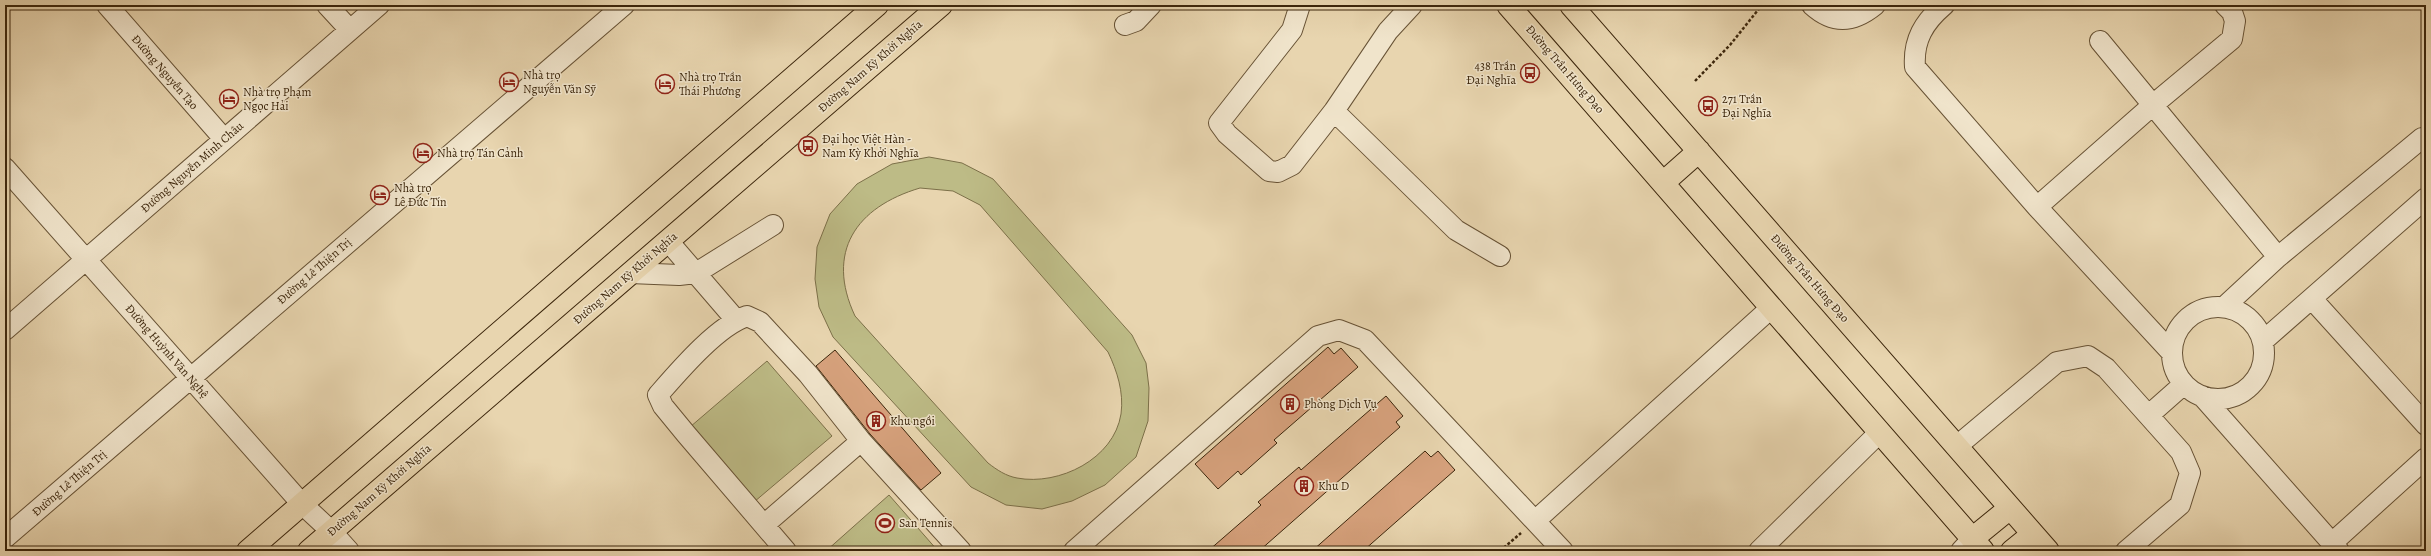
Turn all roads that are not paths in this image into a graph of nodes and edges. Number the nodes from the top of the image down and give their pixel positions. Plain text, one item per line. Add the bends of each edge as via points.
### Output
1 (107, 5) edge
2 (327, 5) edge
3 (379, 5) edge
4 (624, 5) edge
5 (877, 5) edge
6 (941, 5) edge
7 (1151, 5) edge
8 (1300, 5) edge
9 (1412, 5) edge
10 (1508, 5) edge
11 (1571, 5) edge
12 (1812, 5) edge
13 (1876, 5) edge
14 (1944, 5) edge
15 (2225, 5) edge
16 (1126, 25) dead end
17 (350, 30) junction
18 (2100, 41) dead end
19 (2154, 104) junction
20 (1334, 112) junction
21 (2426, 138) edge
22 (224, 140) junction
23 (1699, 151) junction
24 (5, 168) edge
25 (1664, 182) junction
26 (2426, 198) edge
27 (2037, 207) junction
28 (773, 225) dead end
29 (668, 241) junction
30 (1500, 256) dead end
31 (2278, 258) junction
32 (87, 259) junction
33 (630, 273) junction
34 (696, 273) junction
35 (2312, 298) junction
36 (2224, 307) junction
37 (1771, 308) junction
38 (736, 320) junction
39 (5, 330) edge
40 (2263, 342) junction
41 (2172, 353) junction
42 (191, 378) junction
43 (2184, 384) junction
44 (2202, 396) junction
45 (2148, 416) junction
46 (2426, 425) edge
47 (1880, 432) junction
48 (861, 441) junction
49 (1957, 446) junction
50 (2426, 458) edge
51 (302, 504) junction
52 (2010, 508) junction
53 (1536, 520) junction
54 (764, 525) junction
55 (331, 531) junction
56 (2033, 534) junction
57 (5, 538) edge
58 (1972, 547) edge
59 (2336, 547) edge
60 (248, 551) edge
61 (309, 551) edge
62 (349, 551) edge
63 (786, 551) edge
64 (961, 551) edge
65 (1074, 551) edge
66 (1563, 551) edge
67 (1759, 551) edge
68 (2012, 551) edge
69 (2048, 551) edge
70 (2126, 551) edge

1 - 22 street, Đường Nguyễn Tạo
2 - 17 street
3 - 17 street, Đường Nguyễn Minh Châu
4 - 42 street, Đường Lê Thiện Trị
5 - 51 main road
6 - 29 main road, Đường Nam Kỳ Khởi Nghĩa
7 - 16 street via 1136,21
8 - 20 street via 1292,30 1219,123 1262,167 1278,172 1292,165
9 - 20 street via 1388,31
10 - 25 main road, Đường Trần Hưng Đạo
11 - 23 main road, Đường Trần Hưng Đạo
12 - 13 street via 1832,19 1858,15
14 - 27 street via 1929,18 1919,36 1914,52 1915,67 1925,82
15 - 19 street via 2232,12 2235,22 2232,39
17 - 22 street, Đường Nguyễn Minh Châu
18 - 19 street
19 - 27 street
19 - 31 street
20 - 30 street via 1456,230
21 - 31 street via 2422,138
22 - 32 street, Đường Nguyễn Minh Châu
23 - 25 main road
23 - 49 main road, Đường Trần Hưng Đạo
24 - 32 street, Đường Huỳnh Văn Nghệ
25 - 37 main road, Đường Trần Hưng Đạo
26 - 35 street
27 - 41 street
28 - 34 street
29 - 33 main road, Đường Nam Kỳ Khởi Nghĩa
29 - 34 street
31 - 36 street
32 - 39 street, Đường Nguyễn Minh Châu
32 - 42 street, Đường Huỳnh Văn Nghệ
33 - 34 street
33 - 55 main road, Đường Nam Kỳ Khởi Nghĩa
34 - 38 street
35 - 40 street
35 - 46 street
36 - 40 street via 2253,322
36 - 41 street via 2202,310 2184,322
37 - 47 main road, Đường Trần Hưng Đạo
37 - 53 street
38 - 48 street via 747,316 760,322 808,374
38 - 54 street via 682,367 658,395 663,406
40 - 44 street via 2263,364 2253,383 2235,396
41 - 43 street via 2178,375
42 - 51 street, Đường Huỳnh Văn Nghệ
42 - 57 street, Đường Lê Thiện Trị
43 - 44 street
43 - 45 street
44 - 59 street
45 - 49 street via 2106,368 2088,356 2057,362
45 - 70 street via 2181,452 2190,473 2180,504
47 - 58 main road, Đường Trần Hưng Đạo
47 - 67 street
48 - 54 street
48 - 64 street
49 - 52 main road, Đường Trần Hưng Đạo
50 - 59 street
51 - 55 street, Đường Huỳnh Văn Nghệ
51 - 60 main road
52 - 56 main road, Đường Trần Hưng Đạo
52 - 58 main road
53 - 65 street via 1365,340 1339,330 1318,336
53 - 66 street
54 - 63 street
55 - 61 main road, Đường Nam Kỳ Khởi Nghĩa
55 - 62 street, Đường Huỳnh Văn Nghệ
56 - 68 main road
56 - 69 main road, Đường Trần Hưng Đạo

